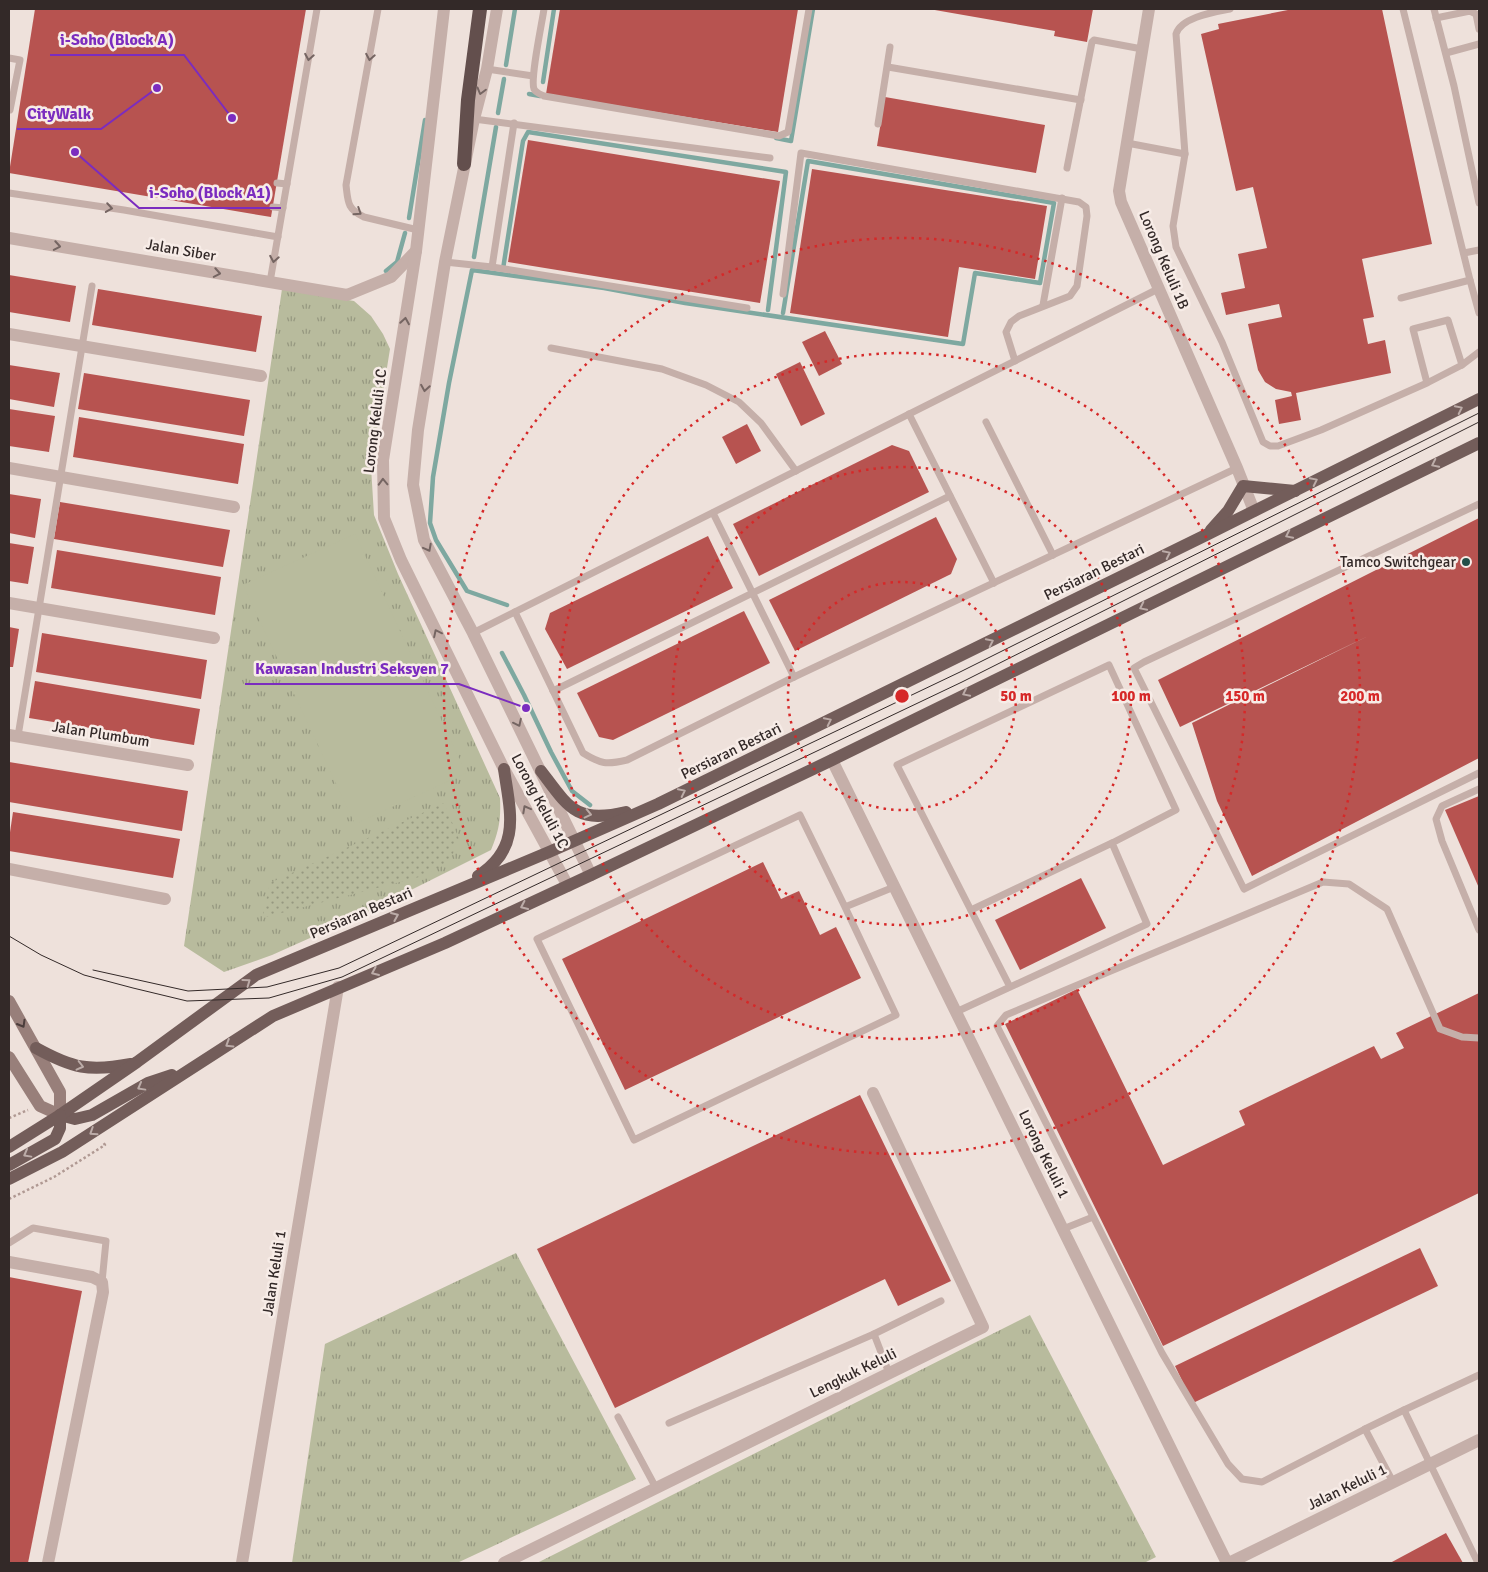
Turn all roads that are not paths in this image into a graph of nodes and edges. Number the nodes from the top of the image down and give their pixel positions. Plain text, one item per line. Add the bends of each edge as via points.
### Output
1 (317, 9) edge
2 (378, 9) edge
3 (444, 9) edge
4 (480, 9) edge
5 (497, 9) edge
6 (544, 9) edge
7 (809, 9) edge
8 (1150, 9) edge
9 (1230, 9) edge
10 (1403, 9) edge
11 (1434, 9) edge
12 (1436, 18) junction
13 (1479, 29) edge
14 (1479, 44) edge
15 (890, 47) dead end
16 (1142, 49) junction
17 (1446, 52) junction
18 (9, 58) edge
19 (888, 68) junction
20 (487, 69) junction
21 (534, 76) junction
22 (1081, 100) junction
23 (9, 110) edge
24 (474, 119) junction
25 (514, 123) junction
26 (878, 124) dead end
27 (1127, 143) junction
28 (1185, 154) junction
29 (770, 158) dead end
30 (464, 164) junction
31 (1067, 168) dead end
32 (277, 183) dead end
33 (287, 184) junction
34 (9, 193) edge
35 (1062, 198) junction
36 (1479, 203) edge
37 (273, 206) dead end
38 (283, 208) junction
39 (418, 230) junction
40 (278, 237) junction
41 (9, 238) edge
42 (416, 250) junction
43 (1479, 250) edge
44 (1464, 253) junction
45 (445, 262) junction
46 (492, 267) junction
47 (1470, 280) junction
48 (270, 282) junction
49 (92, 286) dead end
50 (1158, 290) junction
51 (783, 294) dead end
52 (1401, 298) dead end
53 (1044, 305) junction
54 (747, 308) dead end
55 (1479, 313) edge
56 (9, 334) edge
57 (82, 346) junction
58 (551, 348) dead end
59 (1479, 352) edge
60 (1016, 361) junction
61 (1462, 365) junction
62 (262, 376) dead end
63 (1427, 383) junction
64 (1479, 399) edge
65 (909, 414) junction
66 (986, 422) dead end
67 (1478, 446) edge
68 (9, 468) edge
69 (1237, 468) junction
70 (796, 471) junction
71 (61, 476) junction
72 (1243, 486) junction
73 (1295, 490) junction
74 (950, 496) junction
75 (1479, 504) edge
76 (234, 507) dead end
77 (1254, 511) junction
78 (713, 513) junction
79 (1206, 535) junction
80 (1053, 555) junction
81 (994, 583) junction
82 (753, 592) junction
83 (9, 603) edge
84 (39, 608) junction
85 (514, 612) junction
86 (474, 633) junction
87 (214, 638) dead end
88 (794, 677) junction
89 (553, 691) junction
90 (13, 735) edge
91 (832, 760) junction
92 (188, 765) dead end
93 (504, 769) junction
94 (541, 771) junction
95 (1479, 773) edge
96 (1479, 790) edge
97 (658, 804) junction
98 (574, 841) junction
99 (1112, 842) junction
100 (549, 852) junction
101 (9, 869) edge
102 (591, 875) junction
103 (568, 886) junction
104 (894, 887) junction
105 (446, 895) junction
106 (165, 899) dead end
107 (845, 908) junction
108 (971, 910) junction
109 (1479, 930) edge
110 (1010, 987) junction
111 (338, 988) junction
112 (9, 1001) edge
113 (956, 1012) junction
114 (1479, 1038) edge
115 (36, 1048) junction
116 (9, 1057) edge
117 (137, 1062) junction
118 (187, 1070) junction
119 (872, 1093) dead end
120 (60, 1115) junction
121 (9, 1147) edge
122 (9, 1165) edge
123 (9, 1179) edge
124 (1093, 1217) junction
125 (1063, 1230) junction
126 (9, 1243) edge
127 (9, 1262) edge
128 (102, 1282) junction
129 (941, 1301) dead end
130 (874, 1334) junction
131 (889, 1373) junction
132 (1479, 1375) edge
133 (1404, 1410) junction
134 (618, 1417) dead end
135 (669, 1423) dead end
136 (1365, 1429) junction
137 (1479, 1440) edge
138 (1430, 1464) junction
139 (1393, 1482) junction
140 (656, 1488) junction
141 (48, 1563) edge
142 (242, 1563) edge
143 (504, 1563) edge
144 (1228, 1563) edge
145 (1478, 1563) edge

1 -> 33 lane
2 -> 39 lane via 346,185 349,206 364,217
3 - 39 street, Lorong Keluli 1C
4 - 30 highway via 468,100
5 - 20 street, Lorong Keluli 1C
6 - 21 lane
7 - 21 lane via 788,132 779,136 544,96 534,88
8 - 16 street, Lorong Keluli 1B
9 - 28 lane via 1201,16 1181,26 1176,34
10 - 44 lane
11 - 12 lane
12 - 13 lane via 1470,11 1476,14
12 - 17 lane
14 - 17 lane
15 - 19 lane
16 - 22 lane via 1094,40
16 - 27 street, Lorong Keluli 1B
17 - 36 lane
18 - 23 lane via 20,60
19 - 22 lane
19 - 26 lane
20 - 21 lane
20 -> 24 street, Lorong Keluli 1C
22 - 31 lane
24 - 25 lane
24 - 30 street, Lorong Keluli 1C
25 - 29 lane
25 - 46 lane
27 - 28 lane
27 - 50 street, Lorong Keluli 1B via 1119,191 1121,202
28 - 63 lane via 1173,226 1176,248 1222,342 1263,442 1278,446
30 - 45 street, Lorong Keluli 1C
32 - 33 lane
33 - 38 lane
34 -> 40 lane
35 - 51 lane via 801,153
35 - 53 lane
35 - 53 lane via 1086,207 1077,286 1070,296
37 - 38 lane
38 - 40 lane
39 - 42 street, Lorong Keluli 1C
40 -> 48 lane
41 -> 48 street, Jalan Siber
42 - 48 street, Jalan Siber via 390,277 347,295
93 -> 42 street, Lorong Keluli 1C via 401,560 384,518 383,460
43 - 44 lane
44 - 47 lane
45 - 46 lane
45 -> 86 street, Lorong Keluli 1C via 418,430 413,485 424,540
46 - 54 lane
47 - 52 lane
47 - 55 lane
49 - 57 lane
50 - 60 lane
50 - 69 street, Lorong Keluli 1B
53 - 60 lane via 1019,316 1006,332
56 - 57 street
57 - 62 street
57 - 71 lane
58 - 70 lane via 662,370 706,385 739,402 761,423
59 - 61 lane
60 - 65 lane
61 - 63 lane
61 - 63 lane via 1448,320 1413,329
73 -> 64 main road, Persiaran Bestari
65 - 70 lane
65 - 74 lane
66 - 80 lane
67 -> 91 main road
68 - 71 street
69 - 72 street, Lorong Keluli 1B
69 - 80 lane
70 - 78 lane
71 - 76 street
71 - 84 lane
72 - 73 main road
72 - 77 street, Lorong Keluli 1B
72 - 79 main road via 1228,511
73 - 77 main road, Persiaran Bestari
74 - 81 lane
74 - 82 lane
75 - 95 lane via 1134,668 1244,889
77 - 79 main road, Persiaran Bestari
78 - 82 lane
78 - 85 lane
97 -> 79 main road, Persiaran Bestari
80 - 81 lane
81 - 88 lane
82 - 88 lane
82 - 89 lane
83 - 84 street
84 - 87 street
84 - 90 lane
85 - 86 lane
85 - 89 lane
86 -> 94 street, Lorong Keluli 1C
88 - 89 lane via 627,760 611,764 583,753
90 - 92 street, Jalan Plumbum
91 - 102 main road
91 - 104 street, Lorong Keluli 1
100 -> 93 street, Lorong Keluli 1C
93 - 105 main road via 511,823 504,850 490,868
94 -> 97 main road via 565,803 582,814 608,816
94 - 98 street, Lorong Keluli 1C
96 - 109 lane via 1442,806 1436,819
97 - 98 main road, Persiaran Bestari
98 - 100 main road, Persiaran Bestari
98 - 102 street, Lorong Keluli 1C
99 - 108 lane
99 - 108 lane via 1176,810 1108,665 897,765
99 - 110 lane via 1147,924
100 - 103 street, Lorong Keluli 1C
100 - 105 main road, Persiaran Bestari
101 - 106 street
102 - 103 main road
103 -> 111 main road
104 - 107 lane
104 - 113 street, Lorong Keluli 1
117 -> 105 main road, Persiaran Bestari via 256,975
107 - 107 lane via 800,815 537,938 634,1140 896,1015
108 - 110 lane
110 - 113 lane
111 -> 118 main road via 273,1016
111 - 142 street, Jalan Keluli 1
112 -> 115 main road
113 - 125 street, Lorong Keluli 1
114 - 124 lane via 1462,1037 1440,1028 1387,909 1349,884 1323,882 1006,1015 997,1026
115 -> 117 main road via 66,1063 88,1069
115 - 120 main road via 60,1092
116 - 120 main road via 40,1106
117 - 120 main road, Persiaran Bestari
118 -> 120 main road via 148,1083 92,1115 75,1119
118 -> 123 main road via 62,1152
119 - 131 street, Lengkuk Keluli via 983,1327
120 - 121 main road, Persiaran Bestari
120 -> 122 main road via 60,1128 55,1139
124 - 125 lane
124 - 136 lane via 1162,1353 1228,1464 1242,1479 1262,1482
125 - 144 street, Lorong Keluli 1
126 - 128 lane via 33,1228 106,1241
127 - 128 street via 92,1277
128 - 141 street via 103,1292
129 - 130 lane
130 - 131 lane
130 - 135 lane
131 - 140 street, Lengkuk Keluli
132 - 133 lane
133 - 136 lane
133 - 138 lane
134 - 140 lane
136 - 139 lane
137 - 138 street, Jalan Keluli 1
138 - 139 street, Jalan Keluli 1
138 - 145 lane
139 - 144 street, Jalan Keluli 1
140 - 143 street, Lengkuk Keluli

